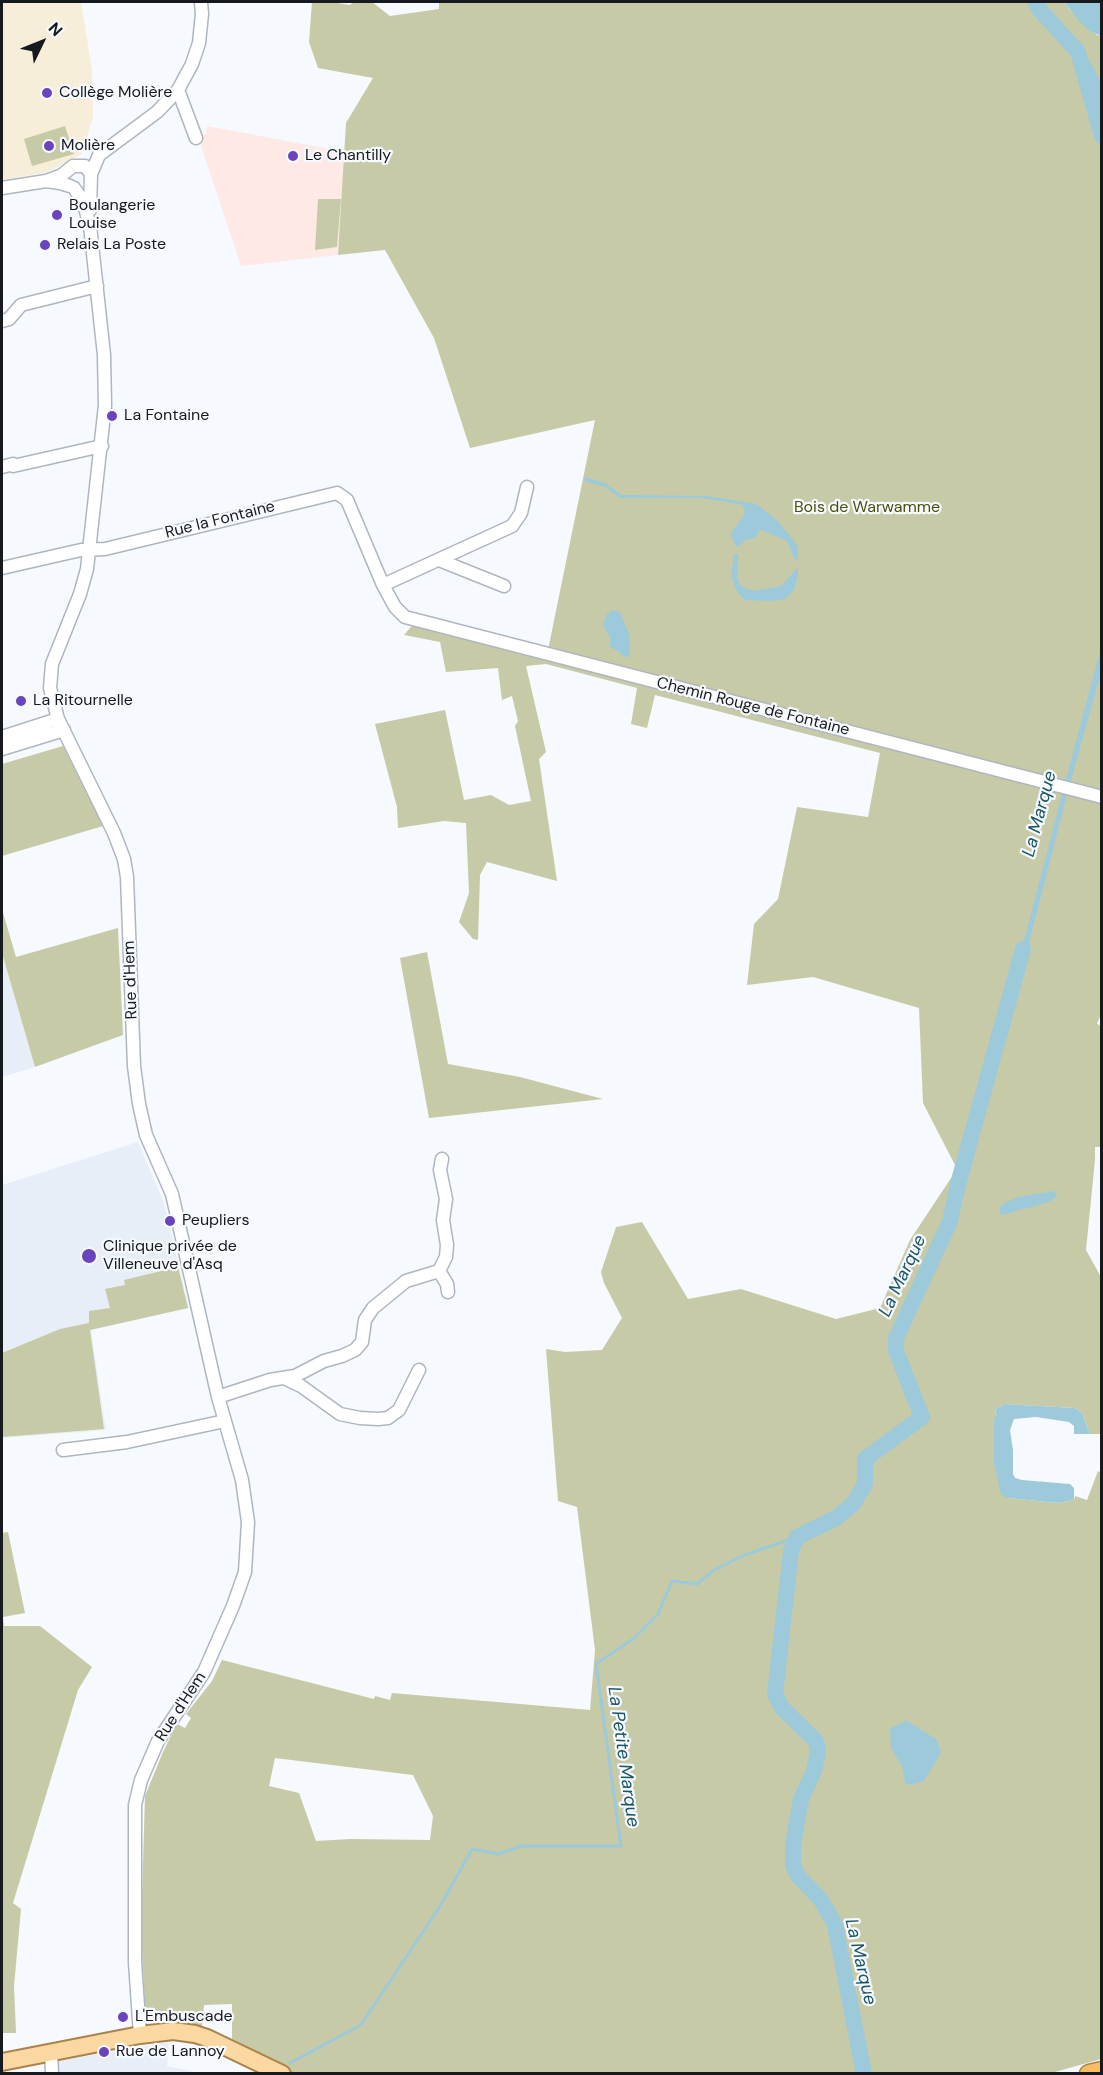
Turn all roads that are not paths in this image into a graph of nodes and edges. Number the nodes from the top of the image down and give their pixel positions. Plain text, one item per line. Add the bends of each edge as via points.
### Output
1 (201, 2) edge
2 (178, 90) junction
3 (196, 138) dead end
4 (108, 147) junction
5 (74, 167) junction
6 (90, 178) junction
7 (46, 181) junction
8 (72, 187) junction
9 (2, 188) edge
10 (90, 226) junction
11 (97, 286) junction
12 (2, 321) edge
13 (102, 446) junction
14 (2, 467) edge
15 (527, 486) dead end
16 (90, 550) junction
17 (439, 560) junction
18 (2, 568) edge
19 (383, 585) junction
20 (504, 586) dead end
21 (405, 617) joint
22 (61, 724) junction
23 (2, 737) edge
24 (2, 749) edge
25 (1101, 797) edge
26 (442, 1159) dead end
27 (439, 1271) junction
28 (448, 1292) dead end
29 (419, 1370) dead end
30 (284, 1378) junction
31 (218, 1397) junction
32 (225, 1421) junction
33 (63, 1450) dead end
34 (140, 2035) junction
35 (51, 2052) junction
36 (2, 2062) edge
37 (1101, 2071) edge
38 (52, 2073) edge
39 (282, 2073) edge
40 (1089, 2073) edge

1 - 2 street via 199,43
2 - 3 street
2 - 4 street via 157,111
4 - 5 street
4 - 6 street via 96,159
5 - 6 street via 86,168
5 - 7 street
5 - 8 street via 66,177
6 - 8 street via 84,188
6 - 10 street
7 - 8 street
7 - 9 street
8 - 10 street via 83,201
10 - 11 street, Rue d'Hem
11 - 12 street via 21,305
11 - 13 street, Rue d'Hem via 106,382
13 - 14 street
13 - 16 street, Rue d'Hem
15 - 17 street via 521,513 512,526
16 - 18 street, Rue la Fontaine
16 - 19 street, Rue la Fontaine via 334,492 347,500
16 - 22 street, Rue d'Hem via 82,588 50,670 50,695
17 - 19 street
17 - 20 street
19 - 21 street, Rue la Fontaine
21 - 25 street, Chemin Rouge de Fontaine
22 - 23 street
22 - 24 street
22 - 31 street, Rue d'Hem via 124,859 139,1104 146,1135 172,1194
26 - 27 street via 447,1245
27 - 28 street
27 - 30 street via 406,1281 373,1308 365,1320 362,1342 355,1350
29 - 30 street via 399,1410 388,1418 378,1419 340,1414 307,1389
30 - 31 street
31 - 32 street, Rue d'Hem
32 - 33 street via 127,1442
32 - 34 street, Rue d'Hem via 247,1507 247,1560 238,1593 210,1660 158,1741 136,1798 135,1962
34 - 35 main road
34 - 39 main road via 173,2031 195,2034
35 - 36 main road
35 - 38 street
37 - 40 highway

